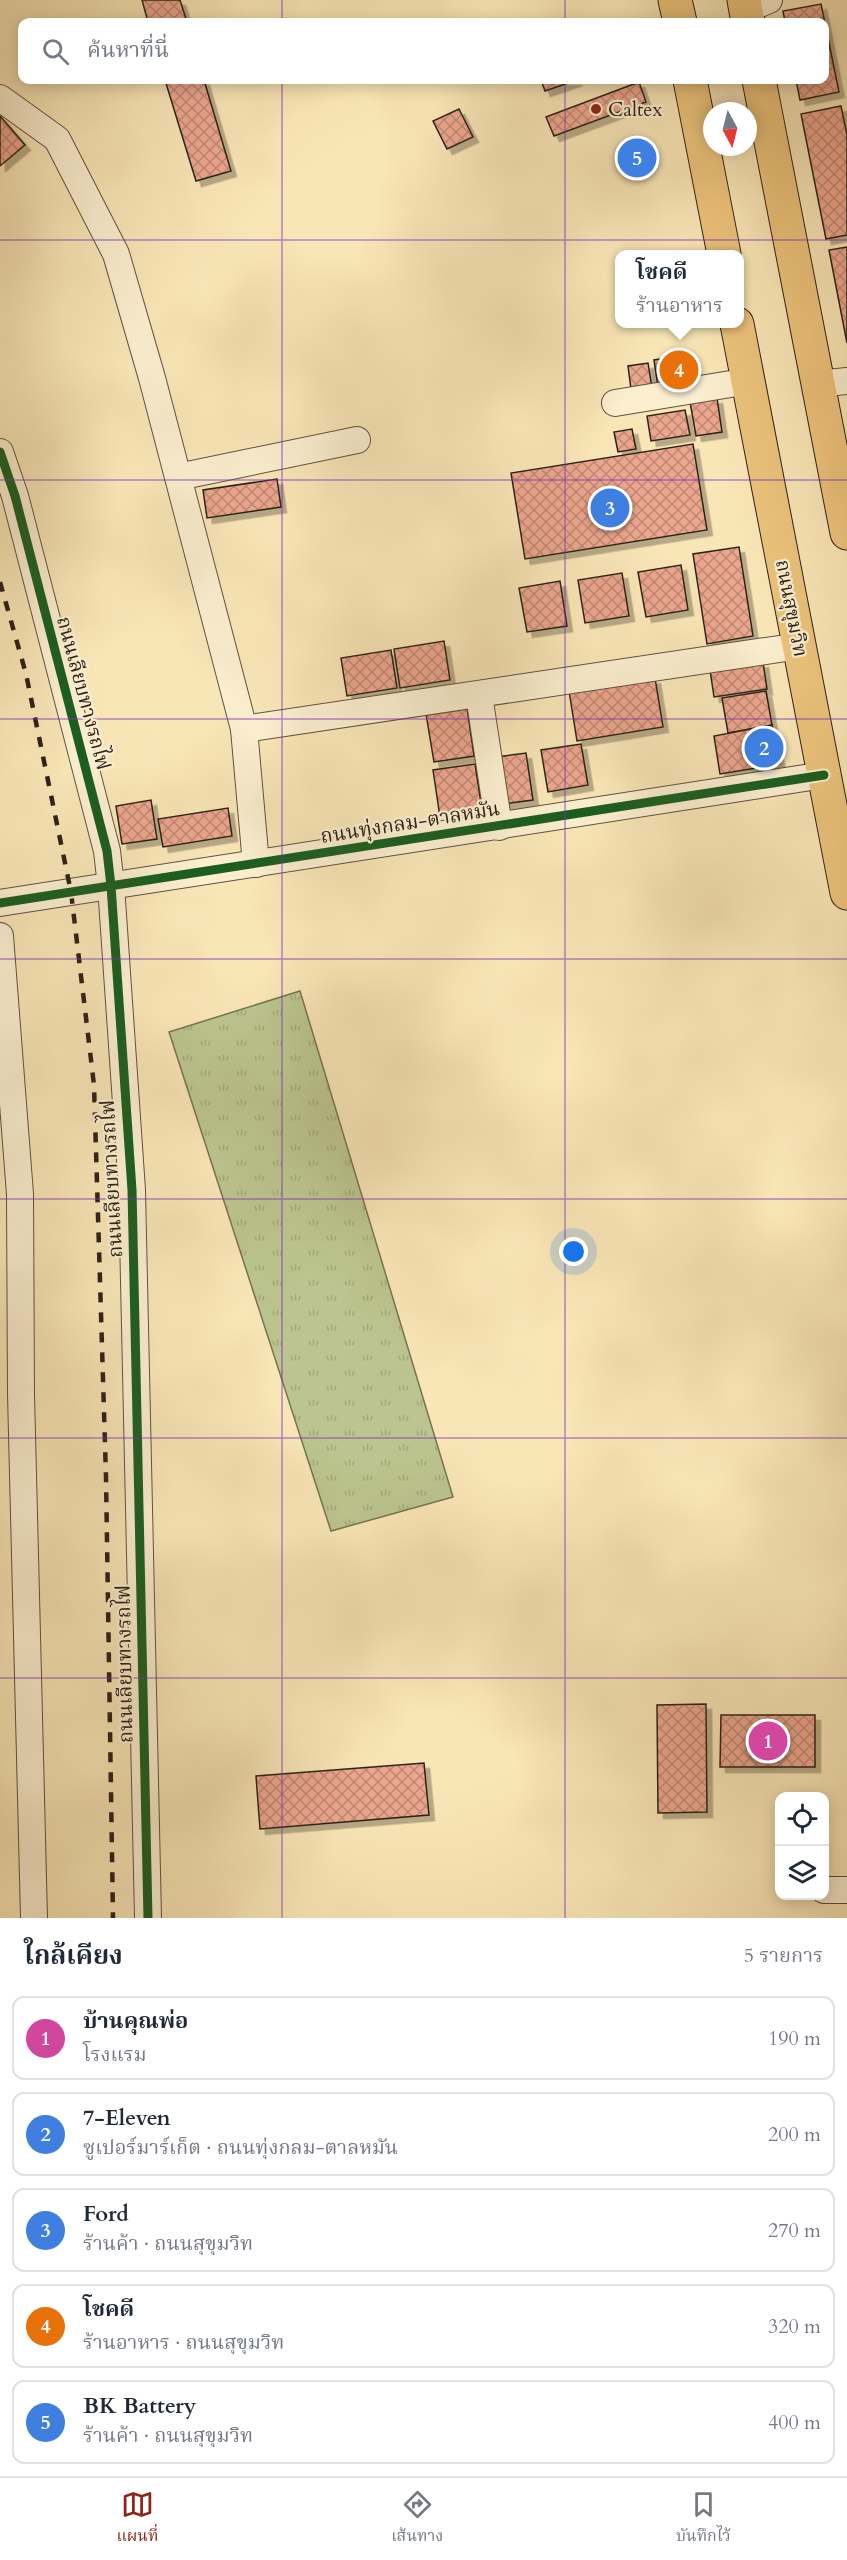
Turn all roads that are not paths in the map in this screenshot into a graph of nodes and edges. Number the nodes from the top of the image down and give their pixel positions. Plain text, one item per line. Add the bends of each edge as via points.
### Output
1 (675, 0) edge
2 (679, 18) edge
3 (691, 84) edge
4 (760, 84) edge
5 (0, 98) edge
6 (723, 250) edge
7 (738, 328) edge
8 (748, 381) junction
9 (833, 382) edge
10 (615, 403) dead end
11 (357, 440) dead end
12 (0, 452) edge
13 (178, 477) junction
14 (847, 533) edge
15 (800, 646) junction
16 (479, 695) junction
17 (244, 729) junction
18 (824, 775) junction
19 (499, 826) junction
20 (256, 864) junction
21 (111, 886) junction
22 (847, 893) edge
23 (0, 903) edge
24 (0, 936) edge
25 (829, 1890) edge
26 (847, 1890) edge
27 (34, 1918) edge
28 (148, 1918) edge

1 - 2 highway
3 - 6 highway
4 - 9 highway
5 - 13 street via 57,140 116,254
7 - 8 highway, ถนนสุขุมวิท
8 - 10 street
8 - 15 highway, ถนนสุขุมวิท
9 - 14 highway
11 - 13 street
12 - 21 street, ถนนเลียบทางรถไฟ via 15,496 107,851
13 - 17 street
15 - 16 street
15 - 18 highway, ถนนสุขุมวิท
16 - 17 street
16 - 19 street
17 - 20 street
18 - 19 street, ถนนทุ่งกลม-ตาลหมัน
18 - 22 highway, ถนนสุขุมวิท
19 - 20 street, ถนนทุ่งกลม-ตาลหมัน
20 - 21 street, ถนนทุ่งกลม-ตาลหมัน
21 - 23 street, ถนนทุ่งกลม-ตาลหมัน
21 - 28 street, ถนนเลียบทางรถไฟ via 132,1190
24 - 27 street via 20,1194
25 - 26 street

